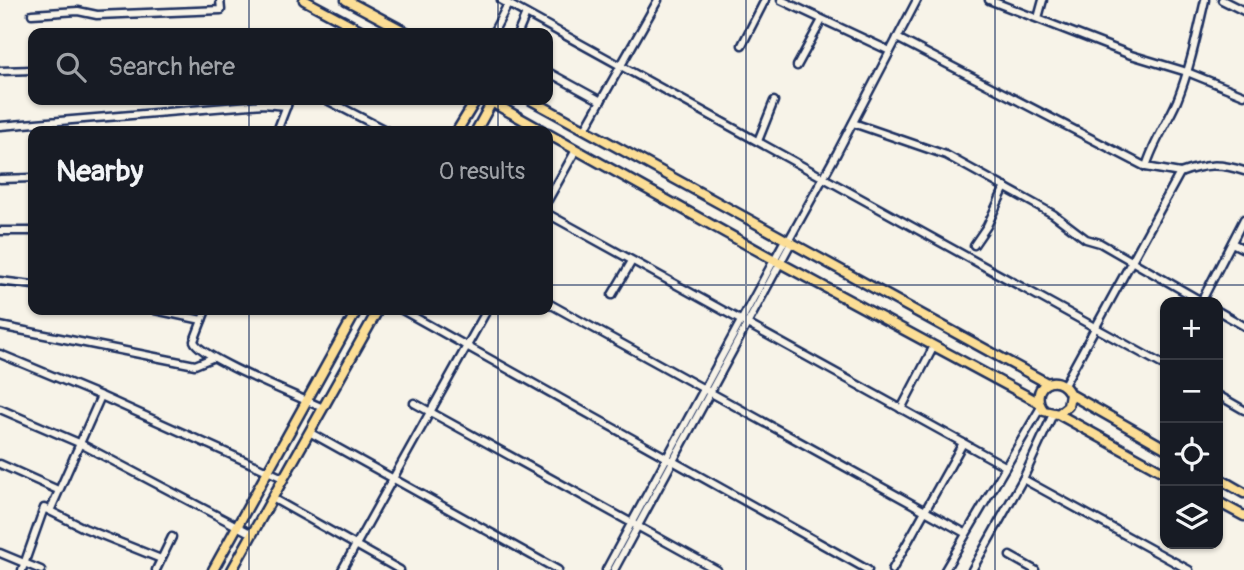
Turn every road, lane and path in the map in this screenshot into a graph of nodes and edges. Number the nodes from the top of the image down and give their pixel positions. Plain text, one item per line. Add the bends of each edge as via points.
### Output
1 (220, 0) edge
2 (304, 0) edge
3 (346, 0) edge
4 (658, 0) edge
5 (765, 0) edge
6 (783, 0) edge
7 (917, 0) edge
8 (989, 0) edge
9 (1043, 0) edge
10 (1205, 0) edge
11 (1222, 0) edge
12 (505, 2) edge
13 (1244, 11) edge
14 (32, 14) dead end
15 (526, 14) junction
16 (1038, 18) junction
17 (822, 20) junction
18 (357, 28) edge
19 (399, 28) edge
20 (495, 28) edge
21 (519, 28) edge
22 (552, 28) edge
23 (553, 28) edge
24 (897, 38) junction
25 (742, 45) dead end
26 (890, 51) junction
27 (622, 65) junction
28 (797, 66) dead end
29 (28, 70) edge
30 (0, 71) edge
31 (1187, 72) junction
32 (553, 75) edge
33 (1244, 95) edge
34 (601, 101) junction
35 (774, 101) dead end
36 (251, 105) edge
37 (287, 105) edge
38 (337, 105) edge
39 (473, 105) edge
40 (489, 105) edge
41 (498, 105) edge
42 (541, 105) edge
43 (853, 123) junction
44 (0, 126) edge
45 (279, 126) edge
46 (377, 126) edge
47 (460, 126) edge
48 (479, 126) edge
49 (535, 126) edge
50 (585, 128) junction
51 (553, 136) edge
52 (758, 141) junction
53 (576, 150) junction
54 (1146, 167) junction
55 (1244, 171) edge
56 (1180, 173) junction
57 (824, 177) junction
58 (28, 178) edge
59 (0, 179) edge
60 (1005, 187) junction
61 (553, 191) edge
62 (553, 217) edge
63 (1244, 219) edge
64 (0, 231) edge
65 (28, 231) edge
66 (789, 240) junction
67 (1232, 243) junction
68 (974, 245) dead end
69 (1244, 250) edge
70 (632, 261) junction
71 (777, 261) junction
72 (1132, 262) junction
73 (0, 281) edge
74 (28, 284) edge
75 (612, 295) dead end
76 (1193, 297) edge
77 (1205, 297) edge
78 (553, 306) edge
79 (1223, 314) edge
80 (178, 315) edge
81 (204, 315) edge
82 (354, 315) edge
83 (375, 315) edge
84 (411, 315) edge
85 (484, 315) edge
86 (202, 320) junction
87 (744, 324) junction
88 (0, 326) edge
89 (1244, 326) edge
90 (1096, 327) junction
91 (467, 346) junction
92 (934, 346) junction
93 (0, 354) edge
94 (212, 358) junction
95 (1160, 363) edge
96 (1047, 383) junction
97 (1064, 384) junction
98 (708, 391) junction
99 (1070, 394) junction
100 (101, 396) junction
101 (1223, 398) edge
102 (307, 400) junction
103 (414, 402) dead end
104 (1039, 404) junction
105 (323, 408) junction
106 (901, 409) junction
107 (0, 410) edge
108 (1244, 410) edge
109 (430, 411) junction
110 (1056, 414) junction
111 (309, 432) junction
112 (79, 443) junction
113 (963, 443) junction
114 (1160, 445) edge
115 (671, 459) junction
116 (0, 464) edge
117 (1006, 466) junction
118 (1160, 470) edge
119 (268, 471) junction
120 (283, 478) junction
121 (393, 478) junction
122 (1023, 479) junction
123 (1223, 481) edge
124 (58, 490) junction
125 (1244, 493) edge
126 (272, 498) junction
127 (1223, 505) edge
128 (50, 511) junction
129 (925, 512) junction
130 (1244, 516) edge
131 (635, 524) junction
132 (237, 526) junction
133 (965, 533) junction
134 (252, 534) junction
135 (172, 537) dead end
136 (355, 545) junction
137 (0, 553) edge
138 (1010, 556) dead end
139 (161, 559) junction
140 (24, 566) edge
141 (233, 568) edge
142 (41, 570) edge
143 (156, 570) edge
144 (213, 570) edge
145 (244, 570) edge
146 (342, 570) edge
147 (400, 570) edge
148 (558, 570) edge
149 (606, 570) edge
150 (614, 570) edge
151 (718, 570) edge
152 (869, 570) edge
153 (892, 570) edge
154 (945, 570) edge
155 (972, 570) edge
156 (1035, 570) edge
157 (1189, 570) edge

1 - 14 street via 221,10
2 - 18 main road
3 - 19 main road
4 - 27 street
5 - 25 street
6 - 17 street
7 - 24 street
8 - 16 street
9 - 16 street
10 - 31 street
11 - 13 street
12 - 15 street
12 - 20 street
15 - 21 street
15 - 22 street
16 - 31 street
17 - 26 street
17 - 28 street
23 - 27 street
24 - 26 street
24 - 54 street
26 - 43 street
27 - 34 street
27 - 52 street
29 - 30 street
31 - 33 street
31 - 54 street
32 - 34 street
34 - 50 street
35 - 52 street
36 - 44 street
37 - 45 street
38 - 46 street
39 - 47 main road
40 - 48 main road
41 - 49 main road
42 - 50 main road
43 - 57 street
43 - 60 street via 927,147
50 - 66 main road
51 - 53 main road
52 - 57 street
53 - 61 street
53 - 71 main road
54 - 56 street
55 - 56 street via 1216,164
56 - 72 street
57 - 66 street
57 - 90 street
58 - 59 street
60 - 68 street
60 - 72 street via 1086,239
62 - 70 street
63 - 67 street
64 - 65 street
66 - 71 street
66 - 96 main road
67 - 69 street
67 - 77 street
70 - 75 street
70 - 87 street
71 - 87 street
71 - 92 main road
72 - 76 street
72 - 90 street
73 - 74 street
78 - 98 street
79 - 89 street
80 - 86 street
81 - 86 street
82 - 102 main road
83 - 105 main road
84 - 91 street
85 - 91 street
86 - 94 street via 194,344
87 - 98 street
87 - 106 street
88 - 94 street via 195,365
90 - 95 street
90 - 97 street
91 - 109 street
91 - 115 street
92 - 104 main road
92 - 106 street
93 - 100 street
94 - 102 street
96 - 97 main road
96 - 104 main road via 1040,391
97 - 99 main road
98 - 115 street
98 - 129 street
99 - 110 main road via 1068,406
99 - 114 main road
100 - 112 street
100 - 119 street
101 - 108 street
102 - 105 street
102 - 119 main road
103 - 109 street
104 - 110 main road
104 - 117 street
105 - 111 main road
106 - 113 street
107 - 112 street
109 - 121 street
109 - 131 street
110 - 118 main road
110 - 122 street
111 - 120 main road
111 - 121 street
112 - 124 street
112 - 132 street
113 - 117 street
113 - 129 street
115 - 131 street
115 - 152 street
116 - 124 street
117 - 133 street
119 - 120 street
119 - 132 main road
120 - 126 main road
121 - 136 street
121 - 148 street
122 - 155 street
122 - 157 street
123 - 125 main road
124 - 128 street
126 - 134 main road
126 - 136 street
127 - 130 main road
128 - 139 street
128 - 140 street via 44,508
129 - 133 street
129 - 153 street
131 - 149 street
131 - 150 street
131 - 151 street
132 - 134 street
132 - 144 main road
133 - 154 street
134 - 141 main road
135 - 139 street
136 - 146 street
136 - 147 street
137 - 140 street
138 - 156 street
139 - 143 street
140 - 142 street
141 - 145 street

